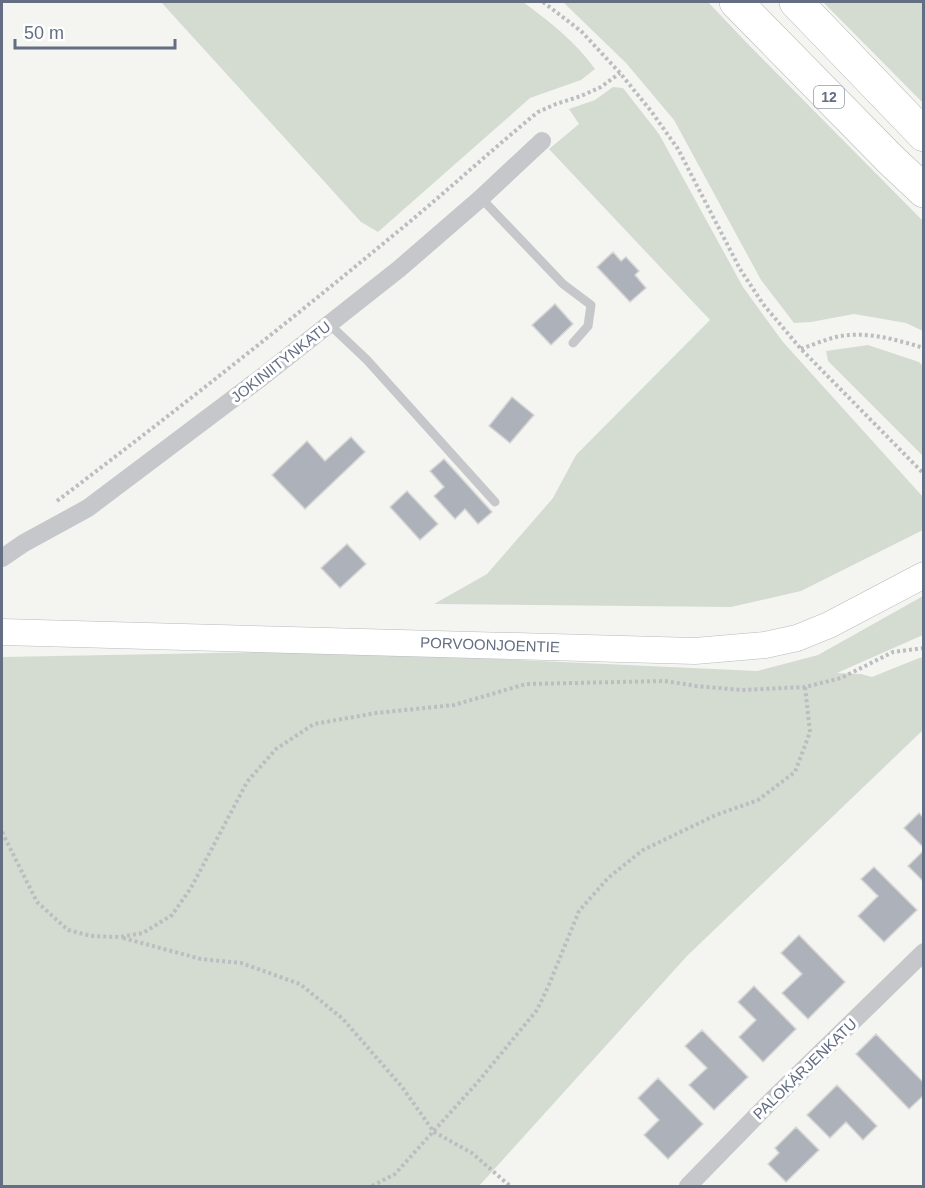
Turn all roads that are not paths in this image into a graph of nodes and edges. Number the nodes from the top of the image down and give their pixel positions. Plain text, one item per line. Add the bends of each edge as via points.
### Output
1 (736, 2) edge
2 (796, 2) edge
3 (924, 135) edge
4 (542, 141) dead end
5 (924, 191) edge
6 (481, 198) junction
7 (329, 324) junction
8 (573, 343) dead end
9 (495, 502) dead end
10 (2, 558) edge
11 (924, 575) edge
12 (2, 632) edge
13 (40, 632) junction
14 (2, 639) edge
15 (924, 952) edge
16 (688, 1186) edge

1 - 5 highway, 12
2 - 3 highway
4 - 6 street, JOKINIITYNKATU
6 - 7 street, JOKINIITYNKATU
6 - 8 lane via 563,284 591,305 588,326
7 - 9 lane via 367,360
7 - 10 street, JOKINIITYNKATU via 96,503
11 - 13 street, PORVOONJOENTIE via 797,638 731,649
12 - 13 street, PORVOONJOENTIE
13 - 14 street, PORVOONJOENTIE
15 - 16 street, PALOKÄRJENKATU

